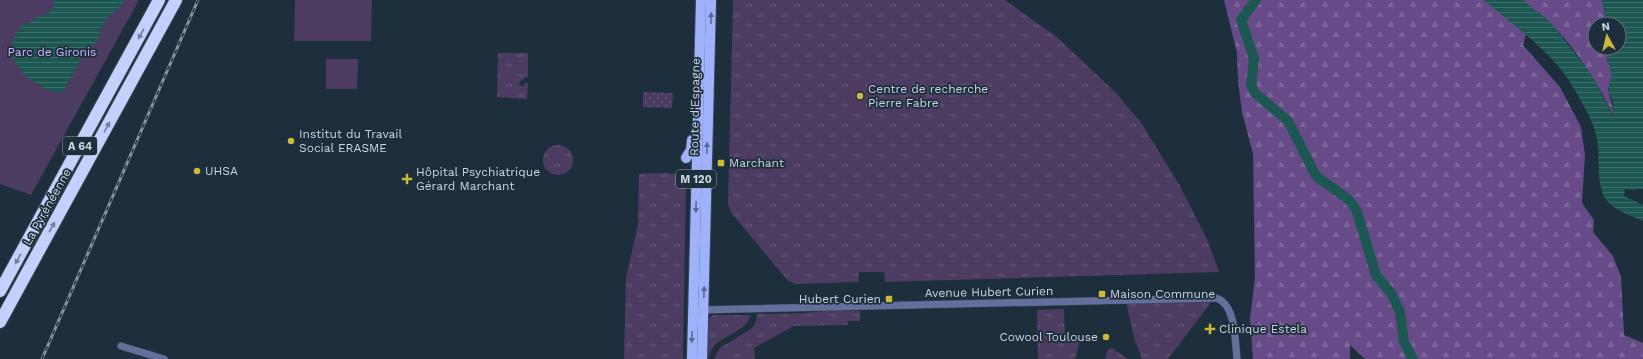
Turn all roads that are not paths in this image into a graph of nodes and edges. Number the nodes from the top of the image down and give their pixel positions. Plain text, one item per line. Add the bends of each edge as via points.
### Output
1 (159, 0) edge
2 (176, 0) edge
3 (701, 0) edge
4 (711, 0) edge
5 (698, 98) junction
6 (686, 158) dead end
7 (0, 291) edge
8 (698, 310) junction
9 (0, 322) edge
10 (121, 346) dead end
11 (164, 359) edge
12 (692, 359) edge
13 (702, 359) edge
14 (1237, 359) edge

1 -> 7 highway, La Pyrénéenne / A 64
9 -> 2 highway, La Pyrénéenne / A 64
3 - 5 main road, Route d'Espagne / M 120
8 -> 4 main road, Route d'Espagne / M 120
5 - 6 main road via 693,123 692,150
5 -> 8 main road, Route d'Espagne / M 120
8 -> 12 main road, Route d'Espagne / M 120
8 - 13 main road, Route d'Espagne / M 120
8 - 14 street, Avenue Hubert Curien via 1216,298 1228,307
10 - 11 street

